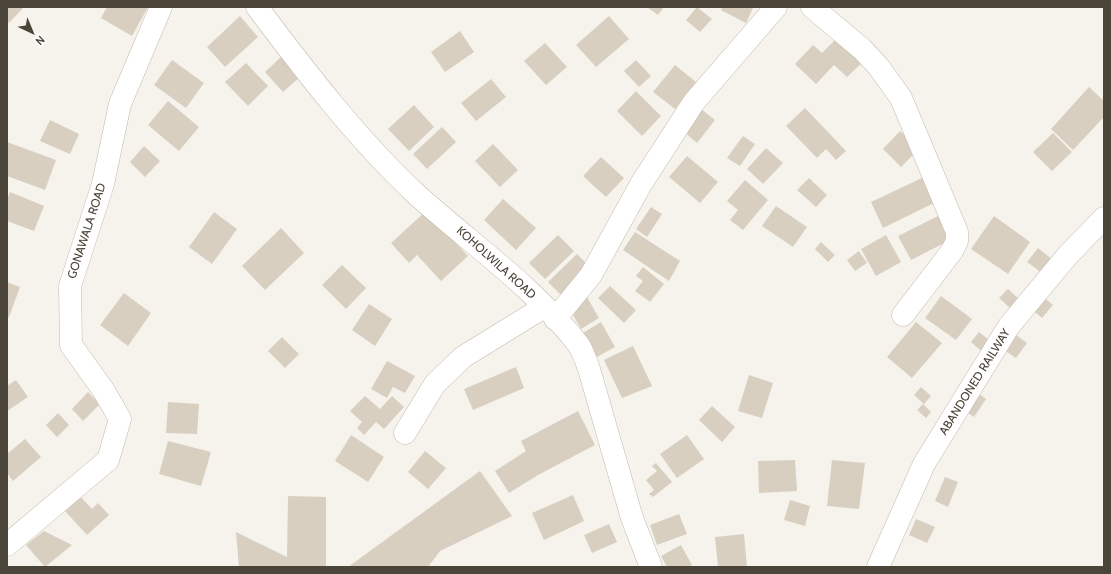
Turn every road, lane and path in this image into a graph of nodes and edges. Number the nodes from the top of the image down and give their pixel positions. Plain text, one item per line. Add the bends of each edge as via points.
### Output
1 (160, 7) edge
2 (257, 7) edge
3 (776, 7) edge
4 (812, 7) edge
5 (1104, 218) edge
6 (550, 313) junction
7 (903, 315) dead end
8 (405, 433) dead end
9 (7, 545) edge
10 (651, 567) edge
11 (878, 567) edge

1 - 9 street, GONAWALA ROAD via 120,104 103,184 70,286 71,345 104,391 120,419 108,460
2 - 6 street, KOHOLWILA ROAD via 352,126 416,193
3 - 6 street via 694,102 641,184 591,275
4 - 7 street via 878,66 901,98 957,232 957,241 952,251
5 - 11 street, ABANDONED RAILWAY via 1068,255 1009,326 924,464
6 - 8 street via 463,357 435,384
6 - 10 street, KOHOLWILA ROAD via 579,346 589,369 632,518

